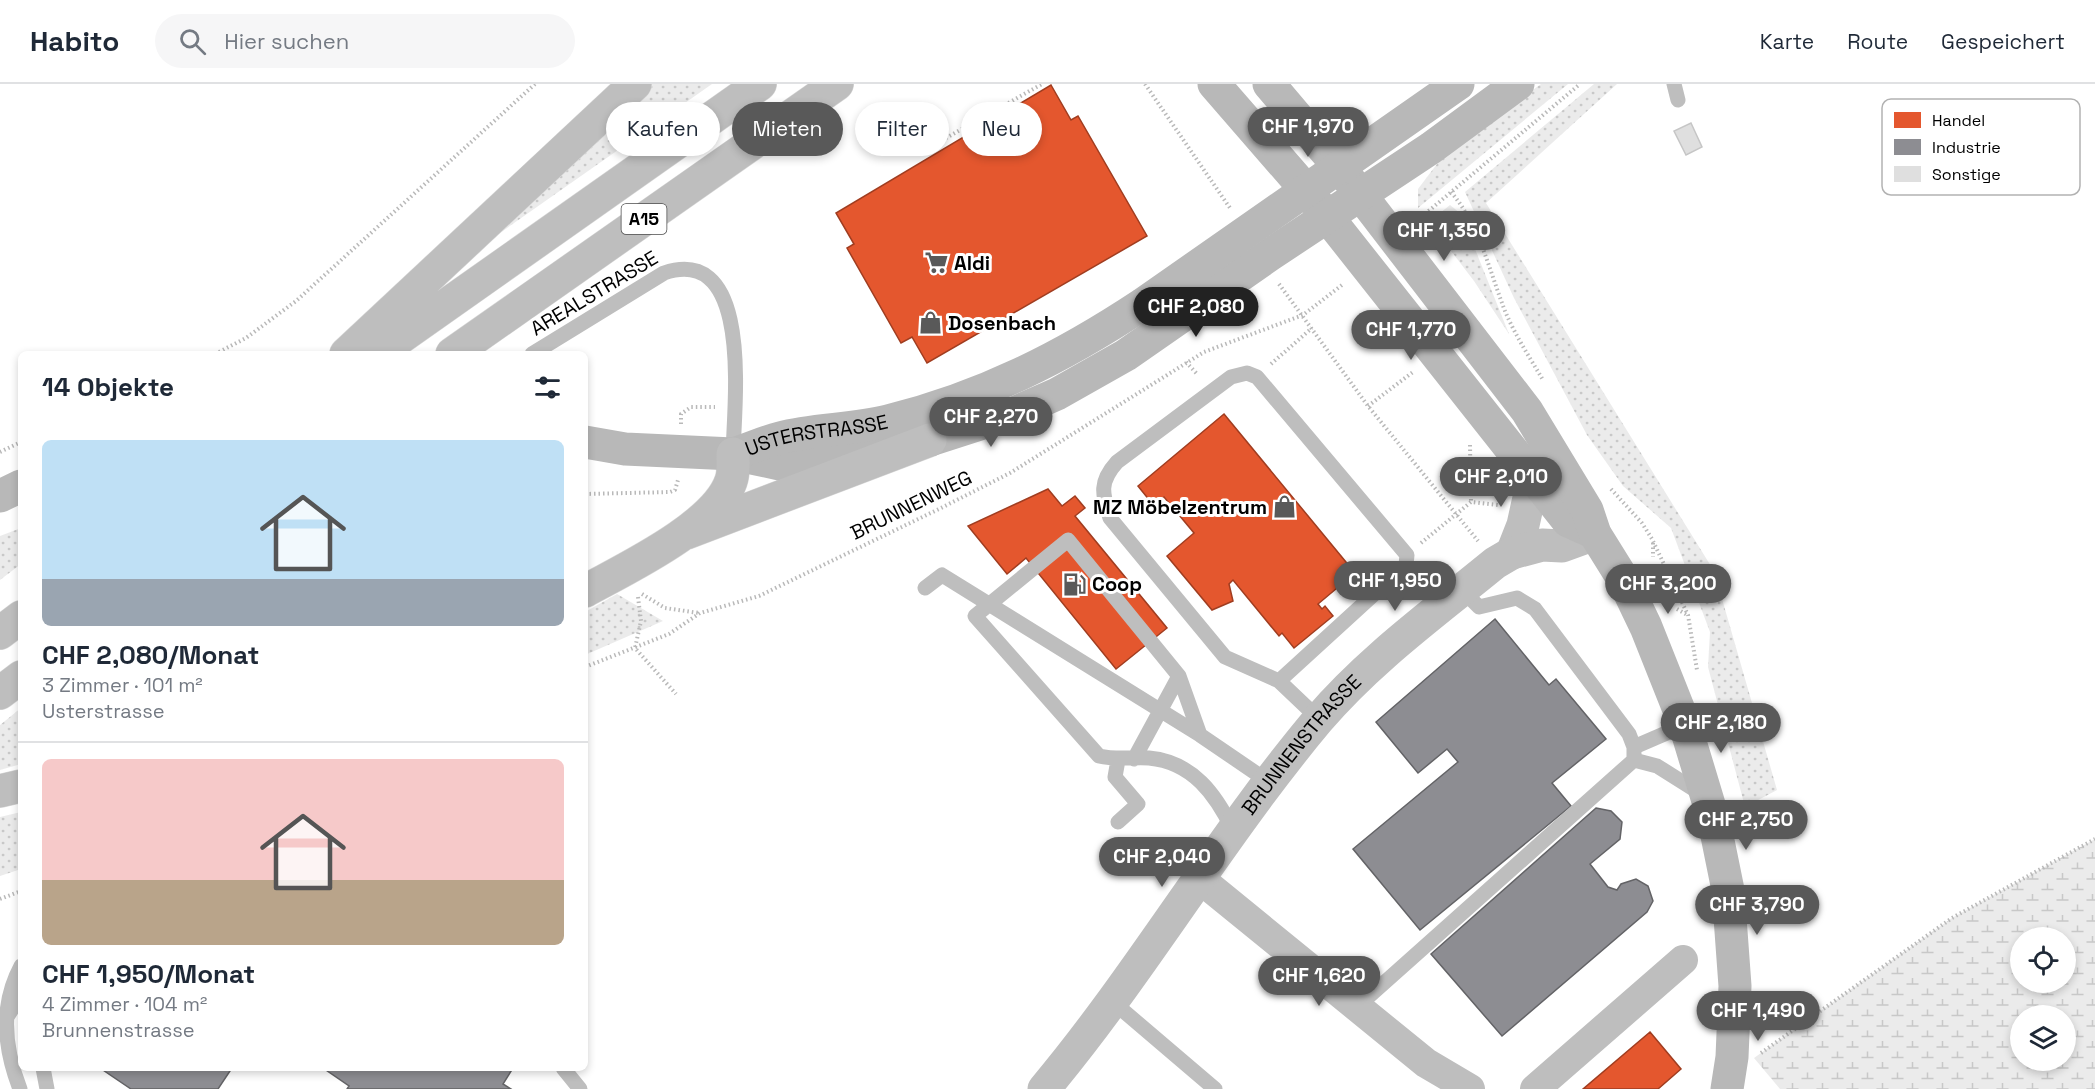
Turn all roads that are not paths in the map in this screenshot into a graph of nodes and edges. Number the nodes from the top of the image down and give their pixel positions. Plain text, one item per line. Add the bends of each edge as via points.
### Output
1 (635, 84) edge
2 (760, 84) edge
3 (837, 84) edge
4 (1214, 84) edge
5 (1269, 84) edge
6 (1458, 84) edge
7 (1518, 84) edge
8 (1674, 84) edge
9 (1678, 100) dead end
10 (1340, 168) junction
11 (1306, 191) junction
12 (1360, 194) junction
13 (1327, 216) junction
14 (349, 351) edge
15 (381, 351) edge
16 (456, 351) edge
17 (537, 351) edge
18 (930, 440) junction
19 (588, 443) edge
20 (733, 454) junction
21 (1534, 476) junction
22 (18, 487) edge
23 (0, 496) edge
24 (686, 532) junction
25 (1595, 534) junction
26 (1503, 558) junction
27 (925, 588) dead end
28 (588, 589) edge
29 (1462, 590) junction
30 (988, 604) junction
31 (18, 619) edge
32 (0, 633) edge
33 (1179, 676) junction
34 (18, 679) edge
35 (1279, 681) junction
36 (0, 693) edge
37 (1160, 711) junction
38 (1319, 719) junction
39 (1685, 725) junction
40 (1200, 735) junction
41 (1634, 754) junction
42 (1134, 759) junction
43 (1118, 760) junction
44 (1269, 782) junction
45 (18, 787) edge
46 (0, 792) edge
47 (1707, 798) junction
48 (1118, 822) dead end
49 (1233, 830) junction
50 (1200, 879) junction
51 (1683, 960) dead end
52 (18, 973) edge
53 (18, 1000) edge
54 (1113, 1002) junction
55 (1357, 1007) junction
56 (4, 1022) junction
57 (44, 1071) edge
58 (565, 1071) edge
59 (20, 1089) edge
60 (47, 1089) edge
61 (580, 1089) edge
62 (1044, 1089) edge
63 (1215, 1089) edge
64 (1470, 1089) edge
65 (1535, 1089) edge
66 (1727, 1089) edge

1 - 14 main road
2 - 15 main road, A15
3 - 16 main road, A15
4 - 11 main road
5 - 10 main road
6 - 10 main road, USTERSTRASSE
7 - 12 main road, USTERSTRASSE
8 - 9 lane
10 - 11 main road, USTERSTRASSE
10 - 12 main road
11 - 13 main road
11 - 20 main road, USTERSTRASSE via 1104,330 1022,375 909,415 855,428 782,438
12 - 13 main road, USTERSTRASSE
12 - 25 main road via 1527,411 1587,510
13 - 18 main road, USTERSTRASSE via 1126,355 1079,382 1014,413
13 - 21 main road
17 - 20 lane, AREALSTRASSE via 664,273 678,268 701,272 713,282 731,318
18 - 20 main road, USTERSTRASSE via 780,464
18 - 24 main road
19 - 20 main road, USTERSTRASSE via 625,449
20 - 24 main road via 732,479 727,489
21 - 25 main road via 1568,520
21 - 26 main road, BRUNNENSTRASSE via 1523,525
22 - 23 main road
24 - 28 main road
25 - 26 main road, BRUNNENSTRASSE via 1562,546 1542,545
25 - 39 main road via 1646,627
26 - 29 main road, BRUNNENSTRASSE
27 - 30 lane via 942,575
29 - 38 main road, BRUNNENSTRASSE via 1356,679
29 - 41 lane via 1479,607 1517,598 1535,609 1629,734
30 - 33 lane via 1068,540
30 - 37 lane
30 - 43 lane via 975,616 1099,756
31 - 32 main road
33 - 37 lane
33 - 40 lane
34 - 36 main road
35 - 35 lane via 1406,565 1407,555 1257,377 1247,373 1231,377 1117,462 1107,474 1103,488 1110,518 1225,657
35 - 38 lane
37 - 40 lane
37 - 42 lane
38 - 44 main road, BRUNNENSTRASSE
39 - 41 lane
39 - 47 main road
40 - 44 lane
41 - 47 lane
41 - 55 lane
42 - 43 lane
42 - 49 lane via 1161,760 1192,775 1218,801
43 - 48 lane via 1115,777 1138,804
44 - 49 main road, BRUNNENSTRASSE
45 - 46 main road
47 - 66 main road via 1728,890 1735,986
49 - 50 main road, BRUNNENSTRASSE
50 - 54 main road, BRUNNENSTRASSE
50 - 55 street
51 - 65 street
52 - 56 lane via 5,1005
53 - 56 lane
54 - 62 main road, BRUNNENSTRASSE
54 - 63 lane
55 - 64 street via 1426,1063
56 - 59 lane via 8,1058
57 - 60 lane
58 - 61 lane

